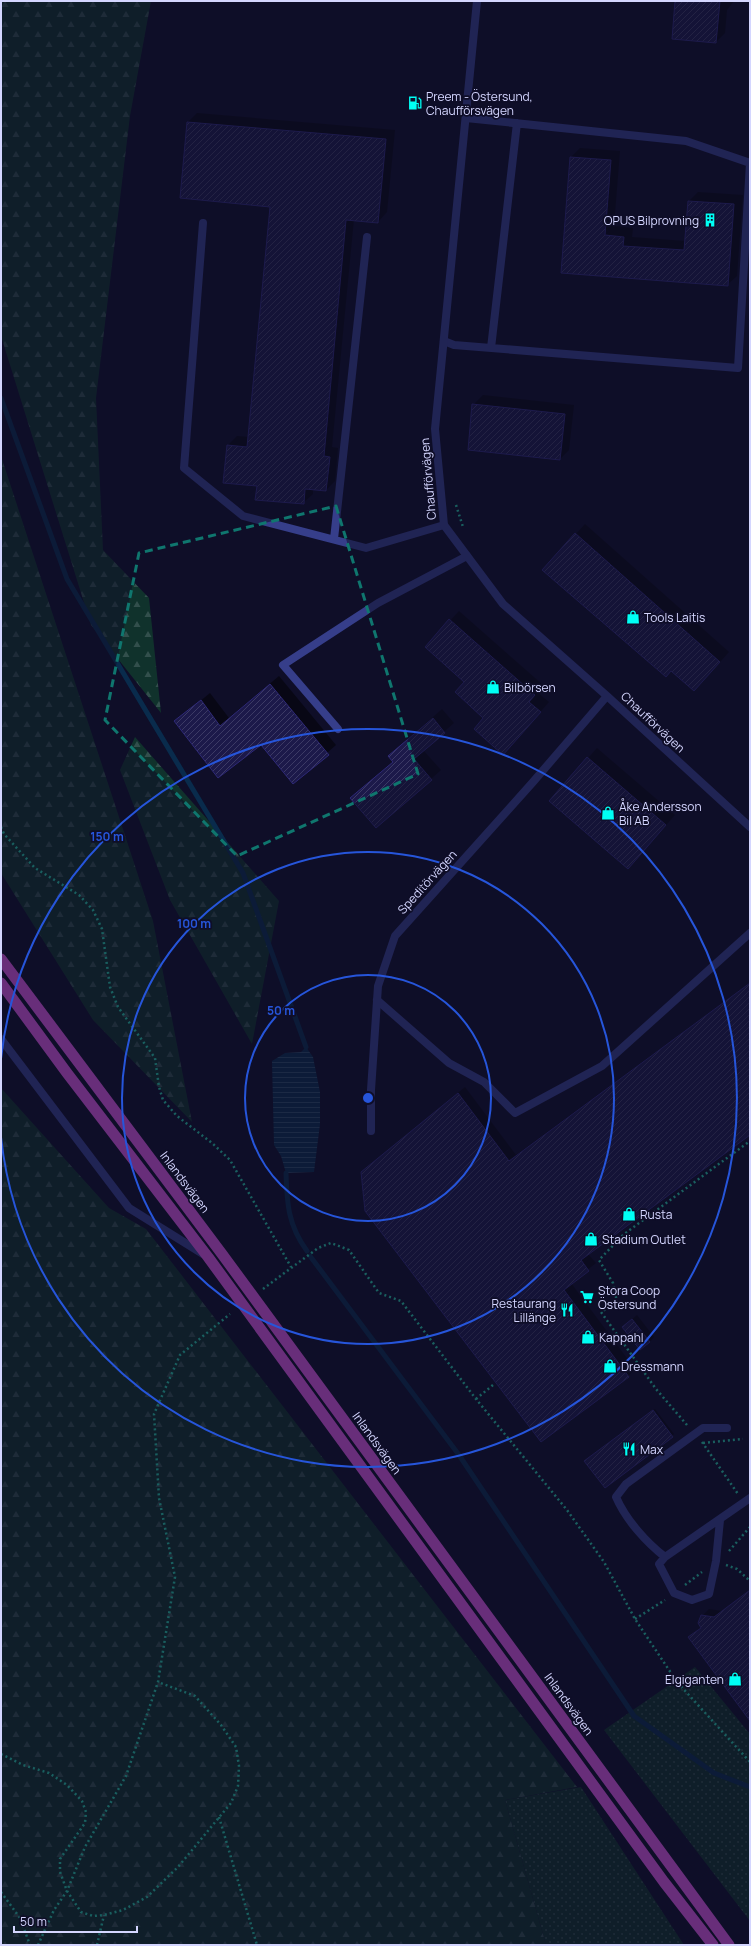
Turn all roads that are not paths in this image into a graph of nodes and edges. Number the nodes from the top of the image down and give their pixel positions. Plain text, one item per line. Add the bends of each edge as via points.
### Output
1 (477, 1) edge
2 (466, 118) junction
3 (517, 123) junction
4 (203, 223) dead end
5 (367, 237) dead end
6 (444, 341) junction
7 (491, 348) junction
8 (444, 525) junction
9 (334, 539) junction
10 (468, 556) junction
11 (607, 696) junction
12 (338, 729) dead end
13 (750, 827) edge
14 (750, 933) edge
15 (1, 959) edge
16 (1, 983) edge
17 (377, 1000) junction
18 (1, 1039) edge
19 (371, 1131) dead end
20 (208, 1257) junction
21 (726, 1428) dead end
22 (747, 1501) edge
23 (720, 1520) junction
24 (666, 1557) junction
25 (711, 1943) edge
26 (729, 1945) edge

1 - 2 street, Chaufförvägen
2 - 3 street
2 - 6 street, Chaufförvägen
3 - 7 street
3 - 7 street via 686,141 750,164 738,368
4 - 9 street via 184,468 243,516
5 - 9 street
6 - 7 street via 454,345
6 - 8 street, Chaufförvägen via 435,429
8 - 9 street via 366,548
8 - 10 street, Chaufförvägen
10 - 11 street, Chaufförvägen via 503,604
10 - 12 street via 378,603 283,665
11 - 13 street, Chaufförvägen
11 - 17 street, Speditörvägen via 395,936 378,986
14 - 17 street via 602,1066 515,1114 484,1082 449,1062
15 - 26 highway, Inlandsvägen via 222,1254
16 - 20 highway
17 - 19 street, Speditörvägen
18 - 20 street via 129,1208
20 - 25 highway
21 - 24 street via 703,1428 626,1484 616,1497 621,1510 653,1548
22 - 23 street
23 - 24 street
23 - 24 street via 710,1594 692,1600 674,1593 659,1564

